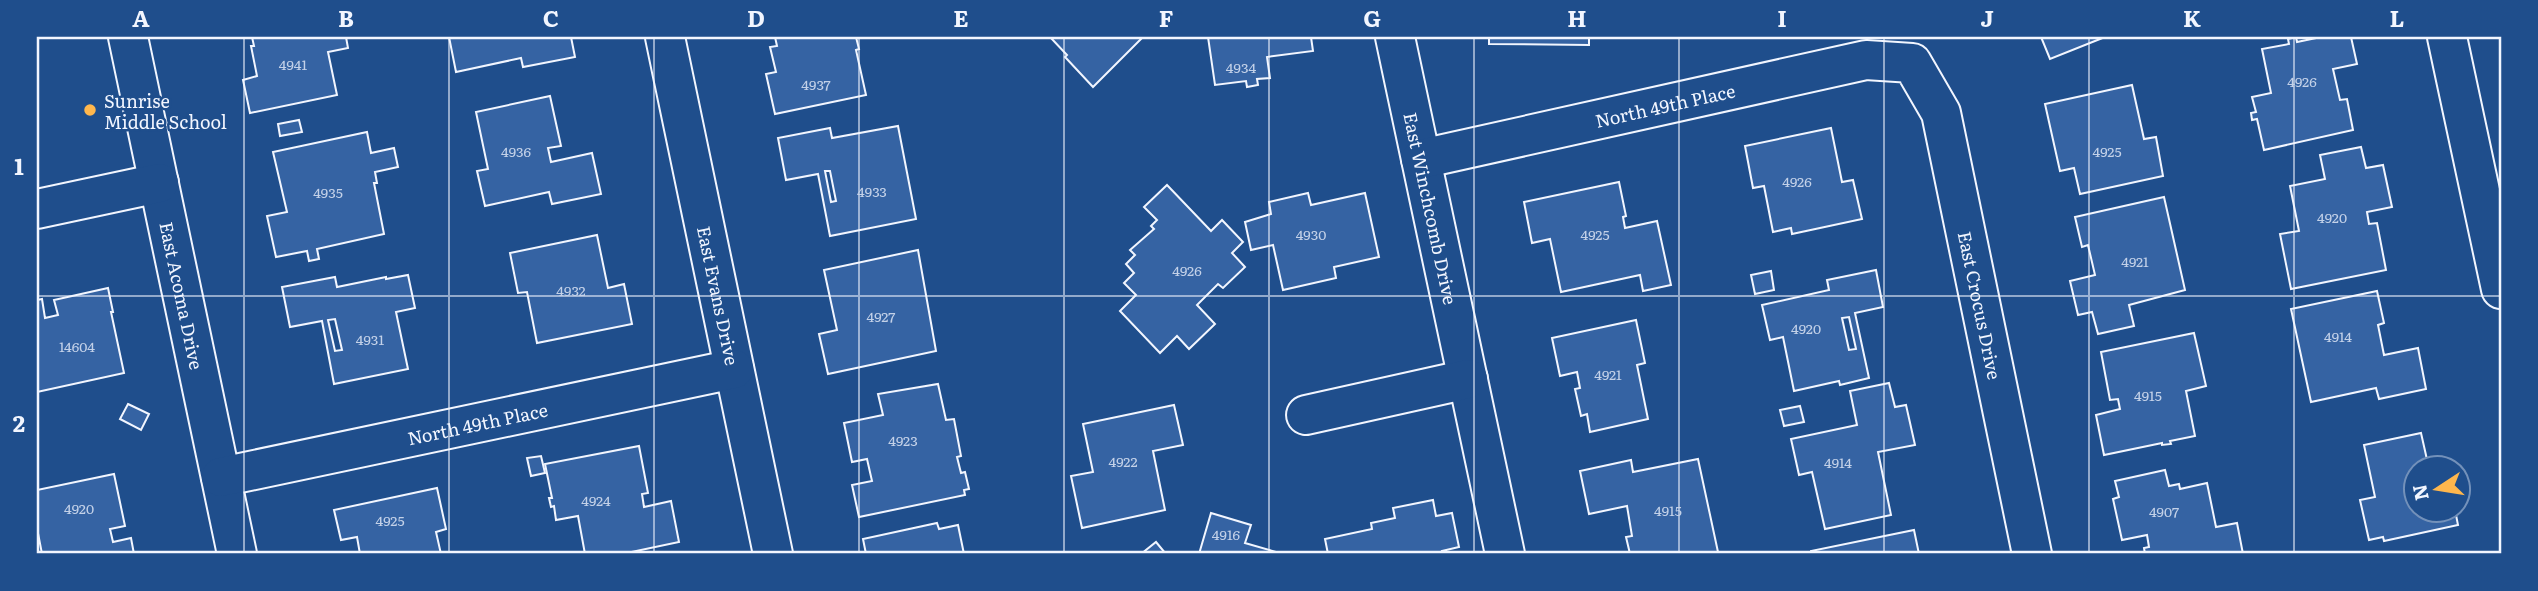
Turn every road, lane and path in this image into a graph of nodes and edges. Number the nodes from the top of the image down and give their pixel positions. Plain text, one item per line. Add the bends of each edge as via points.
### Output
1 (128, 37) edge
2 (665, 37) edge
3 (1395, 37) edge
4 (2447, 37) edge
5 (1912, 63) joint
6 (1421, 159) junction
7 (159, 184) junction
8 (37, 209) edge
9 (2501, 289) edge
10 (734, 369) junction
11 (1468, 379) junction
12 (1306, 415) dead end
13 (221, 477) junction
14 (237, 554) edge
15 (773, 554) edge
16 (1505, 554) edge
17 (2032, 554) edge

1 - 7 street, East Acoma Drive
2 - 10 street, East Evans Drive
3 - 6 street, East Winchcomb Drive
4 - 9 street
5 - 6 street, North 49th Place via 1866,60
5 - 17 street, East Crocus Drive via 1941,113
6 - 11 street, East Winchcomb Drive
7 - 8 street
7 - 13 street, East Acoma Drive
10 - 13 street, North 49th Place
10 - 15 street, East Evans Drive
11 - 12 street
11 - 16 street, East Winchcomb Drive
13 - 14 street, East Acoma Drive

